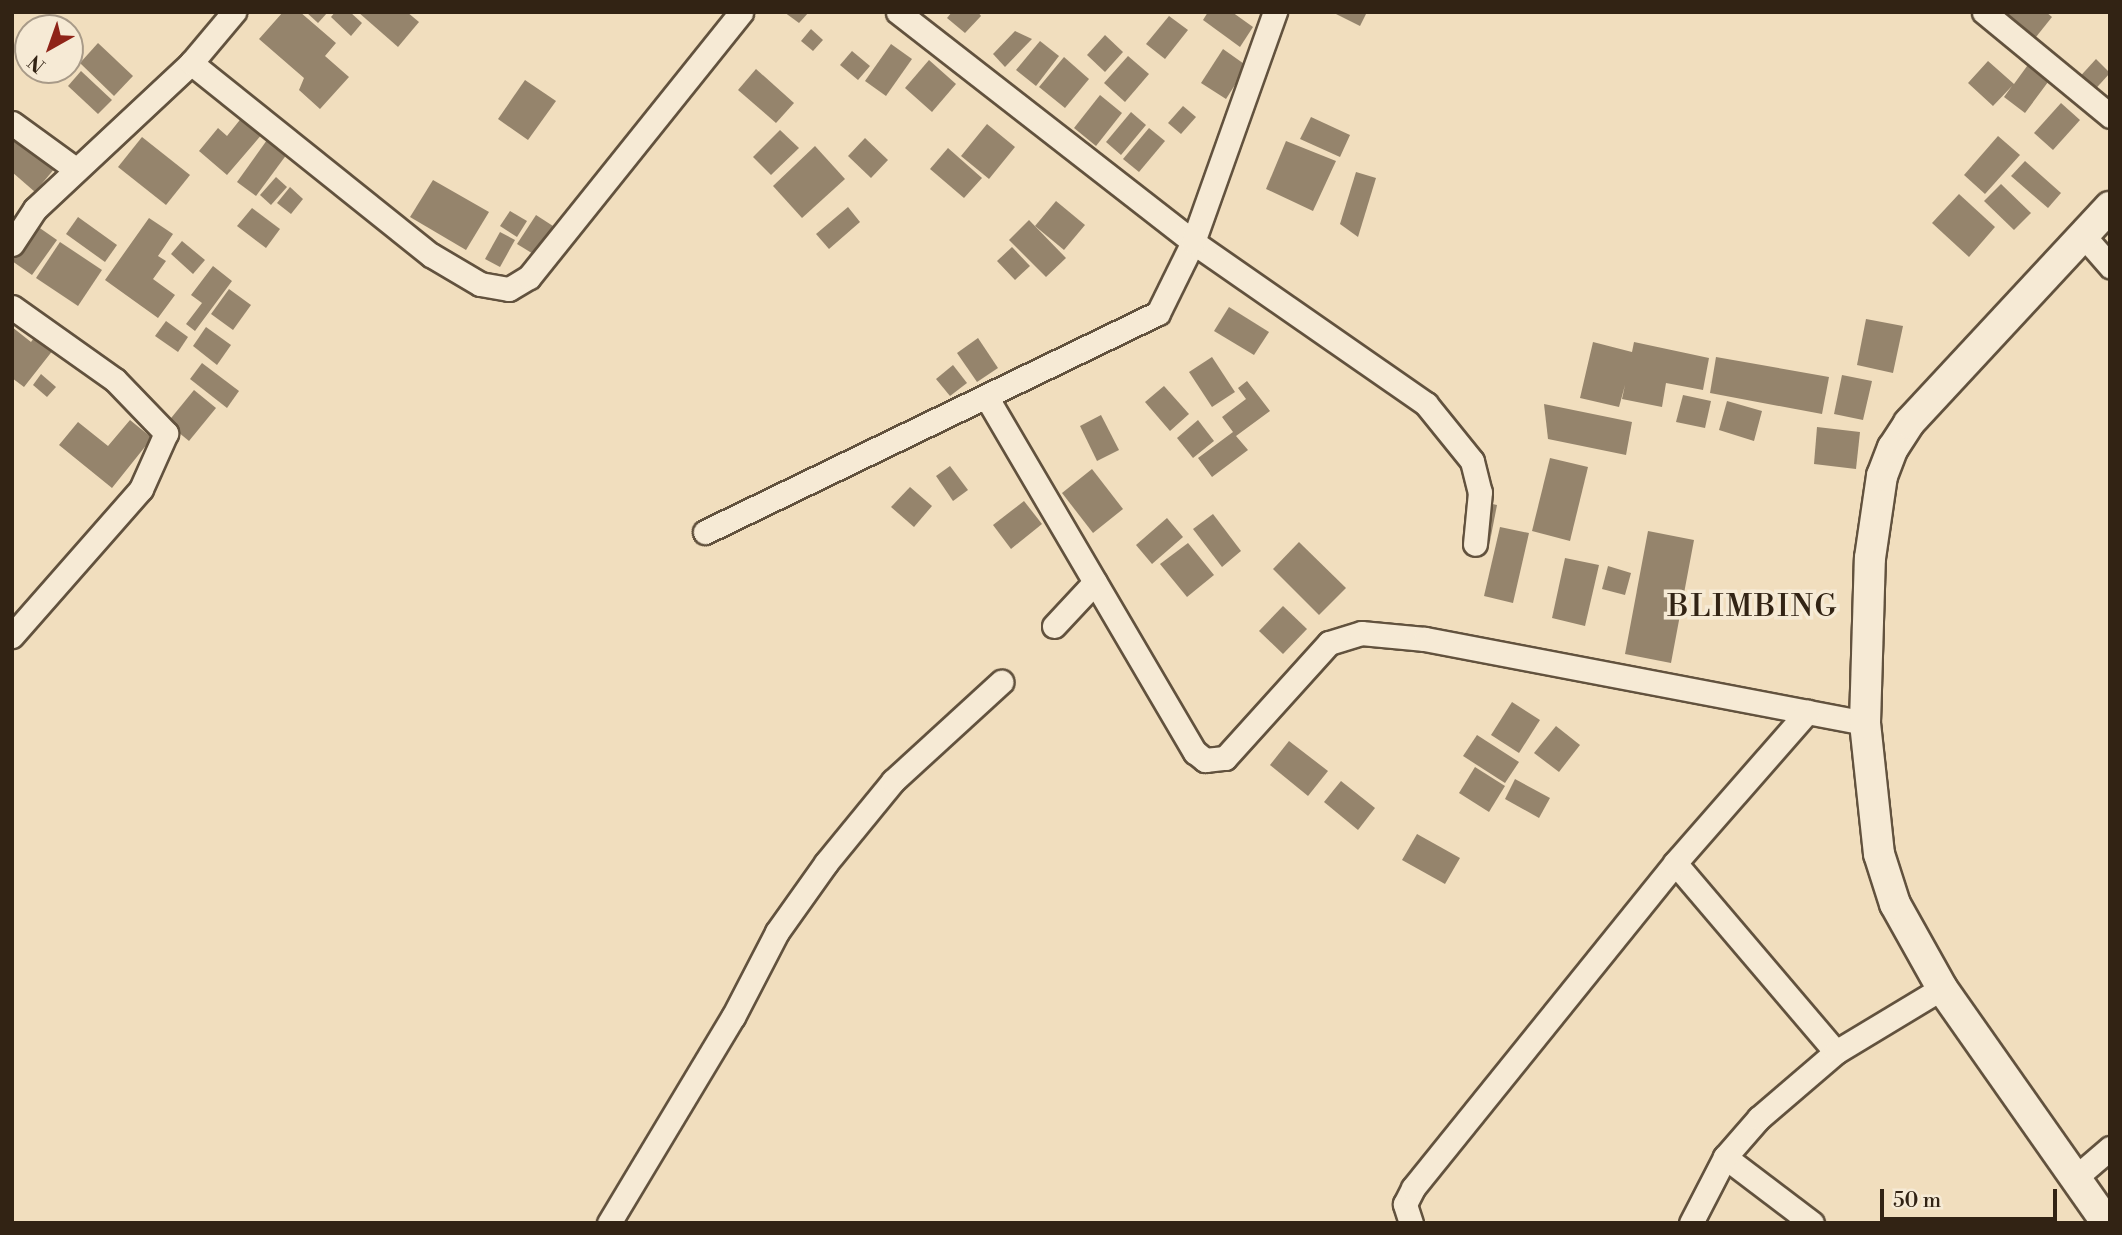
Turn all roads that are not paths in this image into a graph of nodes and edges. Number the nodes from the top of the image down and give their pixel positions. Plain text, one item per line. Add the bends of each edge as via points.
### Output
1 (234, 12) edge
2 (741, 12) edge
3 (898, 12) edge
4 (1275, 12) edge
5 (1984, 12) edge
6 (191, 63) junction
7 (2110, 116) edge
8 (12, 123) edge
9 (74, 168) junction
10 (2110, 207) edge
11 (2082, 234) junction
12 (1193, 242) junction
13 (12, 244) edge
14 (2110, 266) edge
15 (12, 307) edge
16 (987, 398) junction
17 (705, 531) dead end
18 (1475, 544) dead end
19 (1095, 582) junction
20 (1054, 626) dead end
21 (12, 636) edge
22 (1001, 682) dead end
23 (1807, 712) junction
24 (1865, 723) junction
25 (1675, 863) junction
26 (1942, 988) junction
27 (1836, 1052) junction
28 (2110, 1148) edge
29 (1725, 1157) junction
30 (2075, 1178) junction
31 (609, 1223) edge
32 (1411, 1223) edge
33 (1691, 1223) edge
34 (1812, 1223) edge
35 (2107, 1223) edge

1 - 6 street
2 - 6 street via 529,277 509,289 480,284 431,255
3 - 12 street
4 - 12 street
5 - 7 street
6 - 9 street
8 - 9 street
9 - 13 street via 35,209
10 - 11 street
11 - 14 street
11 - 24 street via 1909,423 1893,448 1882,475 1870,558
12 - 16 street via 1158,313 1147,323
12 - 18 street via 1426,404 1472,461 1480,492
15 - 21 street via 115,380 166,433 141,489
16 - 17 street
16 - 19 street
19 - 20 street
19 - 23 street via 1195,752 1215,762 1243,740 1329,643 1362,633 1425,639
22 - 31 street via 893,781 826,863 777,932 733,1017
23 - 24 street
23 - 25 street
24 - 26 street via 1879,854 1895,904
25 - 27 street
25 - 32 street via 1413,1188 1405,1203
26 - 27 street
26 - 30 street
27 - 29 street via 1759,1118
28 - 30 street
29 - 33 street
29 - 34 street
30 - 35 street

